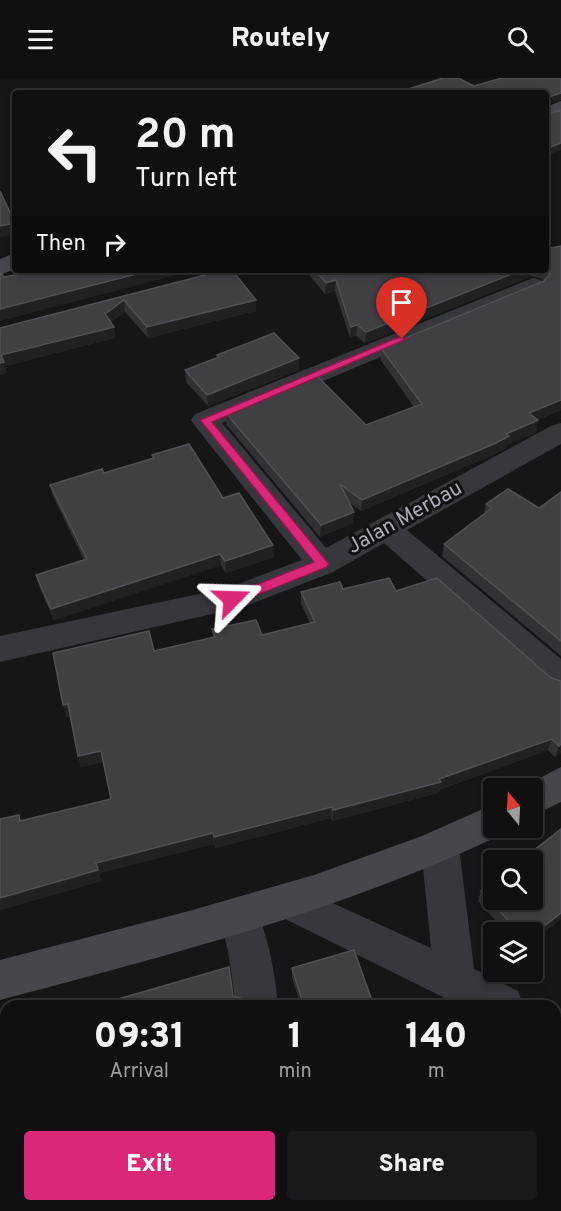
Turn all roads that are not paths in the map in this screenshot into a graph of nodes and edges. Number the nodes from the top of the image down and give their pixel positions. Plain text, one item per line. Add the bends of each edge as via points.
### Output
1 (533, 285) edge
2 (561, 432) edge
3 (386, 528) junction
4 (322, 564) junction
5 (0, 649) edge
6 (561, 679) edge
7 (561, 783) edge
8 (543, 794) edge
9 (483, 826) edge
10 (440, 848) junction
11 (290, 901) junction
12 (239, 915) junction
13 (0, 980) edge
14 (455, 981) junction
15 (256, 1000) edge
16 (491, 1000) edge

1 - 4 street via 205,420
2 - 3 street, Jalan Merbau
3 - 4 street, Jalan Merbau
3 - 6 street
4 - 5 street, Jalan Merbau via 232,599
7 - 8 street
9 - 10 street
10 - 11 street
10 - 14 street
11 - 12 street
11 - 14 street
12 - 13 street
12 - 15 street
14 - 16 street

